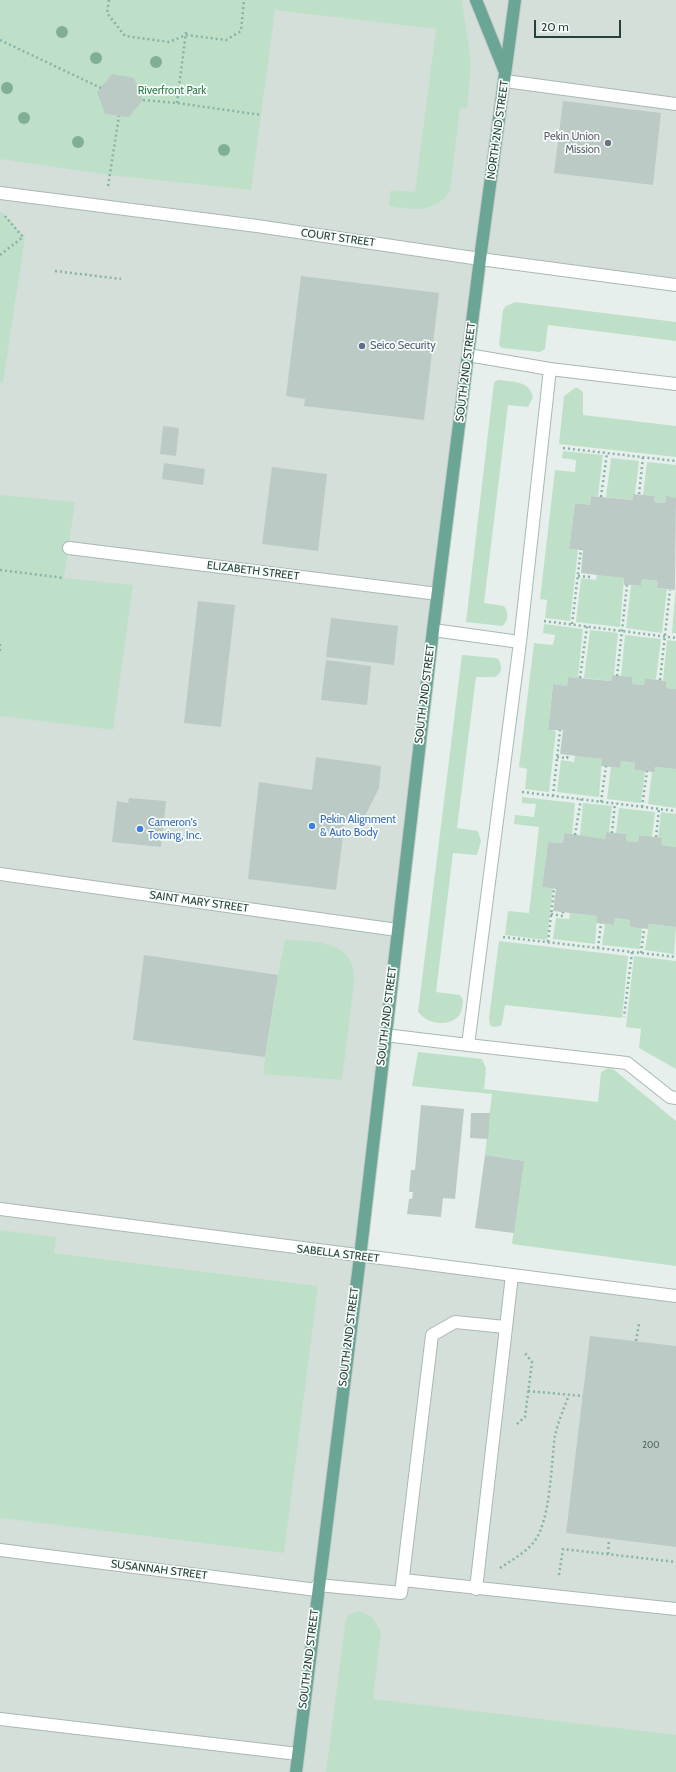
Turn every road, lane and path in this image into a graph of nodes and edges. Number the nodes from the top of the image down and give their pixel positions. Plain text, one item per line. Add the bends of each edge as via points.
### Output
1 (109, 0) edge
2 (244, 0) edge
3 (476, 0) edge
4 (515, 0) edge
5 (186, 34) junction
6 (0, 40) edge
7 (505, 77) junction
8 (101, 88) dead end
9 (143, 100) dead end
10 (177, 103) junction
11 (676, 104) edge
12 (262, 115) dead end
13 (119, 116) dead end
14 (0, 193) edge
15 (106, 206) junction
16 (3, 213) dead end
17 (0, 255) edge
18 (480, 259) junction
19 (55, 271) dead end
20 (121, 279) dead end
21 (676, 285) edge
22 (468, 355) junction
23 (550, 369) junction
24 (676, 384) edge
25 (561, 448) dead end
26 (607, 453) junction
27 (644, 458) junction
28 (676, 461) edge
29 (639, 494) dead end
30 (601, 497) dead end
31 (69, 548) dead end
32 (581, 549) dead end
33 (0, 570) edge
34 (590, 574) dead end
35 (578, 576) junction
36 (64, 578) dead end
37 (627, 585) dead end
38 (670, 590) dead end
39 (438, 594) junction
40 (542, 620) dead end
41 (572, 624) junction
42 (587, 626) junction
43 (433, 630) junction
44 (622, 631) junction
45 (664, 636) junction
46 (676, 638) edge
47 (520, 642) junction
48 (0, 644) edge
49 (0, 653) edge
50 (617, 676) dead end
51 (580, 678) dead end
52 (660, 680) dead end
53 (560, 730) dead end
54 (568, 755) dead end
55 (557, 757) junction
56 (606, 766) dead end
57 (647, 771) dead end
58 (521, 792) dead end
59 (553, 796) junction
60 (581, 800) junction
61 (601, 802) junction
62 (615, 803) junction
63 (642, 807) junction
64 (659, 809) junction
65 (676, 811) edge
66 (612, 833) dead end
67 (575, 835) dead end
68 (656, 837) dead end
69 (0, 874) edge
70 (554, 889) dead end
71 (563, 912) dead end
72 (551, 914) junction
73 (601, 923) dead end
74 (644, 929) dead end
75 (397, 930) junction
76 (503, 937) dead end
77 (548, 942) junction
78 (598, 948) junction
79 (632, 952) junction
80 (641, 953) junction
81 (676, 957) edge
82 (624, 1017) dead end
83 (385, 1035) junction
84 (468, 1045) junction
85 (676, 1098) edge
86 (0, 1210) edge
87 (360, 1257) junction
88 (512, 1275) junction
89 (676, 1296) edge
90 (639, 1324) dead end
91 (505, 1327) junction
92 (636, 1342) dead end
93 (528, 1391) dead end
94 (569, 1395) junction
95 (583, 1396) dead end
96 (609, 1539) dead end
97 (0, 1550) edge
98 (608, 1554) junction
99 (676, 1562) edge
100 (507, 1569) dead end
101 (552, 1574) dead end
102 (403, 1580) junction
103 (318, 1587) junction
104 (476, 1589) junction
105 (676, 1609) edge
106 (0, 1719) edge
107 (298, 1754) junction
108 (296, 1772) edge

1 - 5 path via 107,13 125,36 170,42
2 - 5 path via 241,31 226,40
3 - 7 main road
4 - 7 main road, NORTH 2ND STREET
5 - 10 path
6 - 8 path
7 - 11 street
7 - 18 main road, NORTH 2ND STREET
9 - 10 path
10 - 12 path
13 - 15 path
14 - 15 street, COURT STREET
15 - 18 street, COURT STREET
16 - 17 path via 23,237
18 - 21 street, COURT STREET
18 - 22 main road, SOUTH 2ND STREET
19 - 20 path
22 - 23 street
22 - 39 main road, SOUTH 2ND STREET
23 - 24 street
23 - 47 street
25 - 26 path
26 - 27 path
26 - 30 path
27 - 28 path
27 - 29 path
31 - 39 street, ELIZABETH STREET
32 - 35 path
33 - 36 path
34 - 35 path
35 - 41 path
37 - 44 path
38 - 45 path
39 - 43 main road, SOUTH 2ND STREET
40 - 41 path
41 - 42 path
42 - 44 path
42 - 51 path
43 - 47 street
43 - 75 main road, SOUTH 2ND STREET
44 - 45 path
44 - 50 path
45 - 46 path
45 - 52 path
47 - 84 street
48 - 49 path
53 - 55 path
54 - 55 path via 567,758
55 - 59 path
56 - 61 path
57 - 63 path
58 - 59 path
59 - 60 path
60 - 61 path
60 - 67 path
61 - 62 path
62 - 63 path
62 - 66 path
63 - 64 path
64 - 65 path
64 - 68 path
69 - 75 street, SAINT MARY STREET
70 - 72 path
71 - 72 path via 563,916
72 - 77 path
73 - 78 path
74 - 80 path
75 - 83 main road, SOUTH 2ND STREET
76 - 77 path
77 - 78 path
78 - 79 path
79 - 80 path
79 - 82 path
80 - 81 path
83 - 84 street
83 - 87 main road, SOUTH 2ND STREET
84 - 85 street via 627,1063 670,1097
86 - 87 street, SABELLA STREET
87 - 88 street, SABELLA STREET
87 - 103 main road, SOUTH 2ND STREET
88 - 89 street, SABELLA STREET
88 - 91 street
90 - 92 path
91 - 102 street via 455,1322 432,1335
91 - 104 street
93 - 94 path
94 - 95 path
94 - 100 path via 556,1434 551,1482 542,1522 535,1541 526,1551 499,1568
96 - 98 path
97 - 103 street, SUSANNAH STREET
98 - 99 path
98 - 101 path via 563,1549 560,1575
102 - 103 street, SUSANNAH STREET via 401,1593
102 - 104 street
103 - 107 main road, SOUTH 2ND STREET
104 - 105 street
106 - 107 street
107 - 108 main road, SOUTH 2ND STREET

